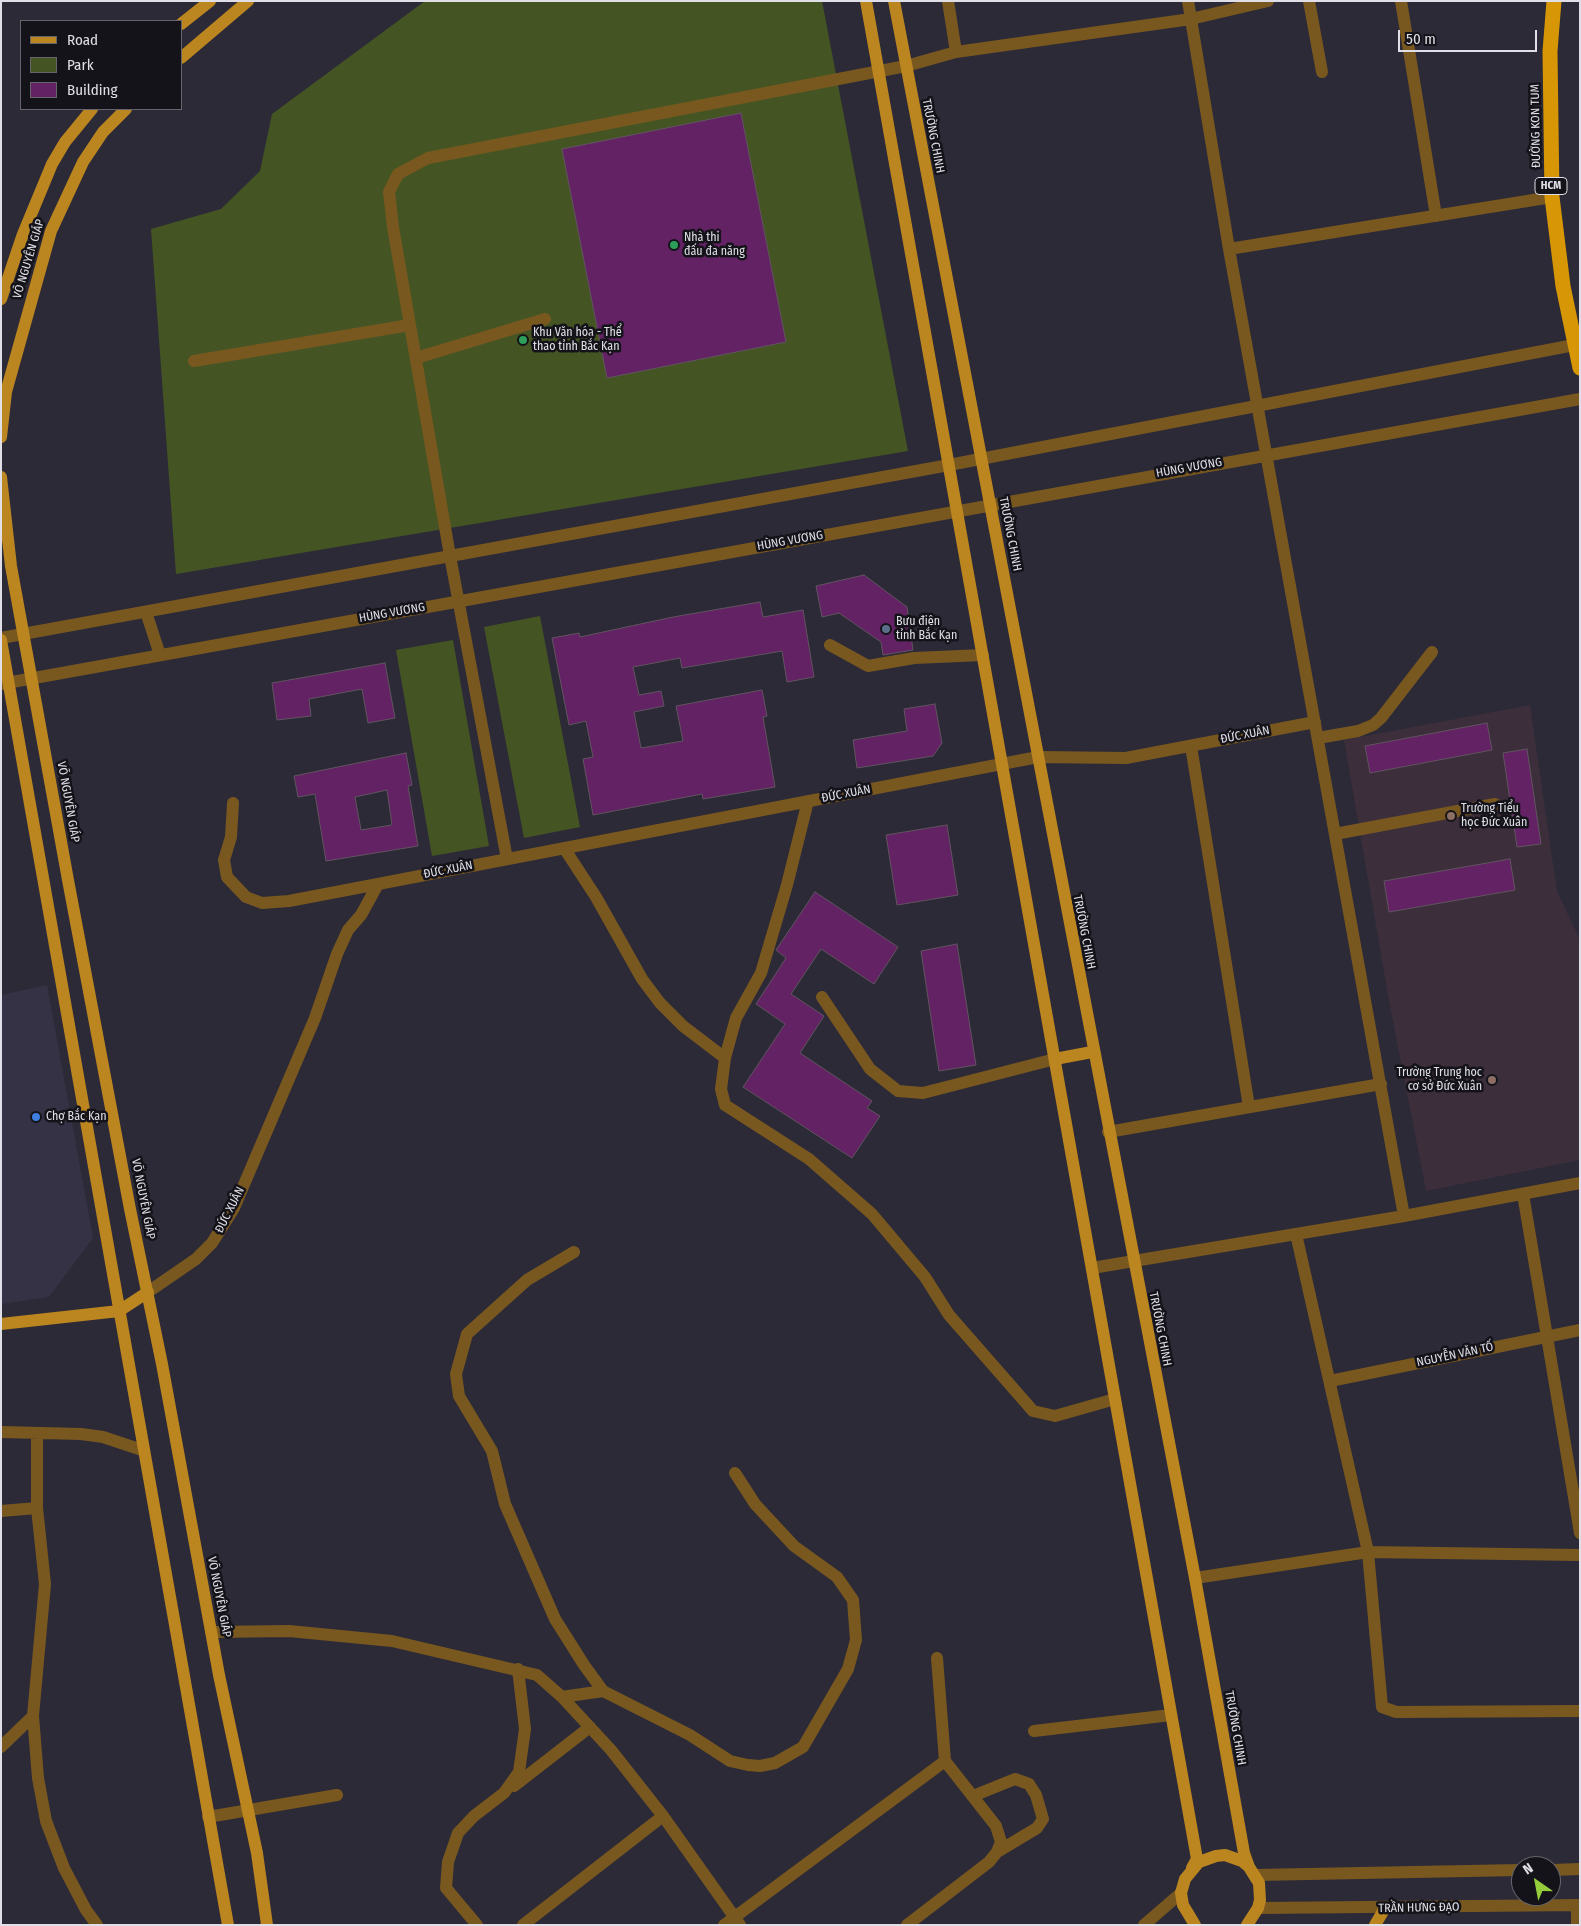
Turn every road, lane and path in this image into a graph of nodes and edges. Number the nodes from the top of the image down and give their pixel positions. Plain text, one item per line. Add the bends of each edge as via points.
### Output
1 (210, 1) edge
2 (248, 1) edge
3 (866, 1) edge
4 (894, 1) edge
5 (948, 1) edge
6 (1188, 1) edge
7 (1268, 1) edge
8 (1309, 1) edge
9 (1402, 1) edge
10 (1554, 1) edge
11 (1191, 19) junction
12 (182, 23) edge
13 (956, 52) junction
14 (182, 57) edge
15 (906, 66) junction
16 (879, 71) junction
17 (1322, 72) dead end
18 (91, 110) edge
19 (125, 110) edge
20 (1552, 197) junction
21 (1436, 216) junction
22 (1229, 248) junction
23 (1, 299) edge
24 (545, 319) dead end
25 (410, 325) junction
26 (1574, 345) junction
27 (416, 358) junction
28 (194, 361) dead end
29 (1580, 368) edge
30 (1580, 399) edge
31 (1258, 405) junction
32 (1, 437) edge
33 (1267, 454) junction
34 (981, 458) junction
35 (949, 465) junction
36 (1, 477) edge
37 (990, 504) junction
38 (957, 510) junction
39 (450, 556) junction
40 (458, 601) junction
41 (146, 612) junction
42 (24, 634) junction
43 (1, 639) edge
44 (830, 645) dead end
45 (1432, 652) dead end
46 (160, 655) junction
47 (983, 655) junction
48 (31, 678) junction
49 (5, 683) edge
50 (1315, 722) junction
51 (1318, 738) junction
52 (1191, 746) junction
53 (1038, 757) junction
54 (1002, 764) junction
55 (808, 801) junction
56 (233, 803) dead end
57 (1495, 804) dead end
58 (1335, 834) junction
59 (564, 848) junction
60 (507, 859) junction
61 (378, 884) junction
62 (822, 997) dead end
63 (1092, 1052) junction
64 (725, 1058) junction
65 (1055, 1059) junction
66 (1380, 1084) junction
67 (1249, 1107) junction
68 (1108, 1132) junction
69 (1580, 1183) edge
70 (1523, 1194) junction
71 (1404, 1216) junction
72 (1296, 1234) junction
73 (574, 1252) dead end
74 (1132, 1260) junction
75 (1092, 1268) junction
76 (148, 1292) junction
77 (119, 1311) junction
78 (1, 1324) edge
79 (1580, 1330) edge
80 (1546, 1336) junction
81 (1330, 1381) junction
82 (1115, 1399) junction
83 (1, 1432) edge
84 (37, 1433) junction
85 (142, 1450) junction
86 (735, 1473) dead end
87 (37, 1508) junction
88 (1, 1511) edge
89 (1580, 1533) edge
90 (1368, 1552) junction
91 (1580, 1554) edge
92 (1194, 1578) junction
93 (211, 1632) junction
94 (936, 1658) dead end
95 (518, 1670) junction
96 (603, 1691) junction
97 (562, 1697) junction
98 (1580, 1710) edge
99 (1171, 1715) junction
100 (33, 1716) junction
101 (590, 1727) junction
102 (1034, 1731) dead end
103 (1, 1747) edge
104 (945, 1761) junction
105 (504, 1793) junction
106 (337, 1795) dead end
107 (973, 1796) junction
108 (248, 1810) junction
109 (663, 1816) junction
110 (208, 1817) junction
111 (996, 1852) junction
112 (1192, 1868) junction
113 (1580, 1869) edge
114 (1511, 1870) edge
115 (1561, 1870) edge
116 (1252, 1871) junction
117 (1182, 1893) junction
118 (1579, 1906) edge
119 (1385, 1908) junction
120 (1253, 1919) edge
121 (733, 1922) edge
122 (93, 1923) edge
123 (228, 1925) edge
124 (267, 1925) edge
125 (477, 1925) edge
126 (523, 1925) edge
127 (907, 1925) edge
128 (1144, 1925) edge
129 (1195, 1925) edge
130 (1375, 1925) edge
131 (1577, 1925) edge

1 - 12 main road
2 - 14 main road
3 - 16 main road
4 - 15 main road, TRƯỜNG CHINH
5 - 13 street
6 - 11 street
7 - 11 street
8 - 17 street
9 - 21 street
10 - 20 highway, ĐƯỜNG KON TUM / HCM via 1550,50
11 - 13 street
11 - 22 street
13 - 15 street
15 - 16 street
15 - 34 main road, TRƯỜNG CHINH
16 - 25 street via 428,158 398,174 389,192
16 - 35 main road
18 - 23 main road, VÕ NGUYÊN GIÁP via 52,164
19 - 32 main road, VÕ NGUYÊN GIÁP via 103,132 83,162 51,230 6,392
20 - 21 street
20 - 26 highway, ĐƯỜNG KON TUM / HCM
21 - 22 street
22 - 31 street
24 - 27 street
25 - 27 street
25 - 28 street
26 - 29 highway, ĐƯỜNG KON TUM / HCM
26 - 31 street
27 - 39 street
30 - 33 street, HÙNG VƯƠNG
31 - 33 street
31 - 34 street
33 - 37 street, HÙNG VƯƠNG
33 - 50 street
34 - 35 street
34 - 37 main road, TRƯỜNG CHINH
35 - 38 main road
35 - 39 street
36 - 42 main road, VÕ NGUYÊN GIÁP via 7,536
37 - 38 street, HÙNG VƯƠNG
37 - 53 main road, TRƯỜNG CHINH
38 - 40 street, HÙNG VƯƠNG
38 - 47 main road
39 - 40 street
39 - 41 street
40 - 46 street, HÙNG VƯƠNG
40 - 60 street
41 - 42 street
41 - 46 street
42 - 43 street
42 - 48 main road, VÕ NGUYÊN GIÁP
43 - 49 main road
44 - 47 street via 868,666 914,658
45 - 51 street via 1381,718 1358,731
46 - 48 street, HÙNG VƯƠNG
47 - 54 main road
48 - 49 street, HÙNG VƯƠNG
48 - 76 main road, VÕ NGUYÊN GIÁP
49 - 77 main road
50 - 51 street
50 - 52 street, ĐỨC XUÂN
51 - 58 street
52 - 53 street, ĐỨC XUÂN via 1126,758
52 - 67 street
53 - 54 street, ĐỨC XUÂN
53 - 63 main road, TRƯỜNG CHINH
54 - 55 street, ĐỨC XUÂN
54 - 65 main road
55 - 59 street, ĐỨC XUÂN
55 - 64 street via 761,973 736,1018
56 - 61 street, ĐỨC XUÂN via 231,837 224,860 227,877 246,897 262,903 289,901
57 - 58 street
58 - 66 street
59 - 60 street, ĐỨC XUÂN
59 - 64 street via 642,979 683,1026
60 - 61 street, ĐỨC XUÂN
61 - 76 street, ĐỨC XUÂN via 361,915 348,930 337,954 314,1018 234,1208 212,1243 196,1259
62 - 65 street via 870,1069 898,1091 923,1094
63 - 65 main road
63 - 68 main road, TRƯỜNG CHINH
64 - 82 street via 721,1089 725,1105 809,1159 872,1214 925,1277 949,1315 1033,1411 1055,1416
65 - 75 main road
66 - 67 street
66 - 71 street
67 - 68 street
68 - 74 main road, TRƯỜNG CHINH
69 - 70 street
70 - 71 street
70 - 80 street
71 - 72 street
72 - 74 street
72 - 81 street
73 - 96 street via 527,1280 466,1334 456,1374 459,1396 492,1451 505,1504 555,1619
74 - 75 street
74 - 92 main road, TRƯỜNG CHINH
75 - 82 main road
76 - 77 main road
76 - 93 main road, VÕ NGUYÊN GIÁP
77 - 78 main road
77 - 85 main road
79 - 80 street, NGUYỄN VĂN TỐ
80 - 81 street, NGUYỄN VĂN TỐ
80 - 89 street
81 - 90 street
82 - 99 main road
83 - 84 street
84 - 85 street via 103,1437
84 - 87 street
85 - 110 main road
86 - 96 street via 755,1504 794,1546 837,1577 853,1600 856,1640 848,1669 803,1746 775,1763 760,1766 730,1760 690,1735
87 - 88 street
87 - 100 street via 45,1584
90 - 91 street
90 - 92 street
90 - 98 street via 1382,1707 1396,1712
92 - 116 main road, TRƯỜNG CHINH via 1244,1853
93 - 95 street via 339,1634 392,1641
93 - 108 main road, VÕ NGUYÊN GIÁP
94 - 104 street
95 - 97 street via 537,1675
95 - 105 street via 525,1729 519,1772
96 - 97 street
97 - 101 street
99 - 102 street
99 - 112 main road via 1197,1859
100 - 103 street
100 - 122 street via 38,1778 46,1822 64,1868
101 - 105 street
101 - 109 street
104 - 107 street
104 - 121 street
105 - 125 street via 458,1832 448,1862 446,1888
106 - 108 street
107 - 111 street via 996,1826 1001,1842
107 - 111 street via 1015,1779 1029,1784 1036,1795 1043,1819 1038,1828
108 - 110 street
108 - 124 main road, VÕ NGUYÊN GIÁP
109 - 121 street
109 - 126 street
110 - 123 main road
111 - 127 street via 989,1862
112 - 116 main road via 1207,1858 1225,1855 1242,1861
112 - 117 main road
113 - 115 street
114 - 116 street
116 - 120 main road, TRƯỜNG CHINH via 1260,1891
117 - 128 street
117 - 129 main road via 1183,1905
118 - 119 street, TRẦN HƯNG ĐẠO
118 - 131 street
119 - 120 street, TRẦN HƯNG ĐẠO
119 - 130 main road

